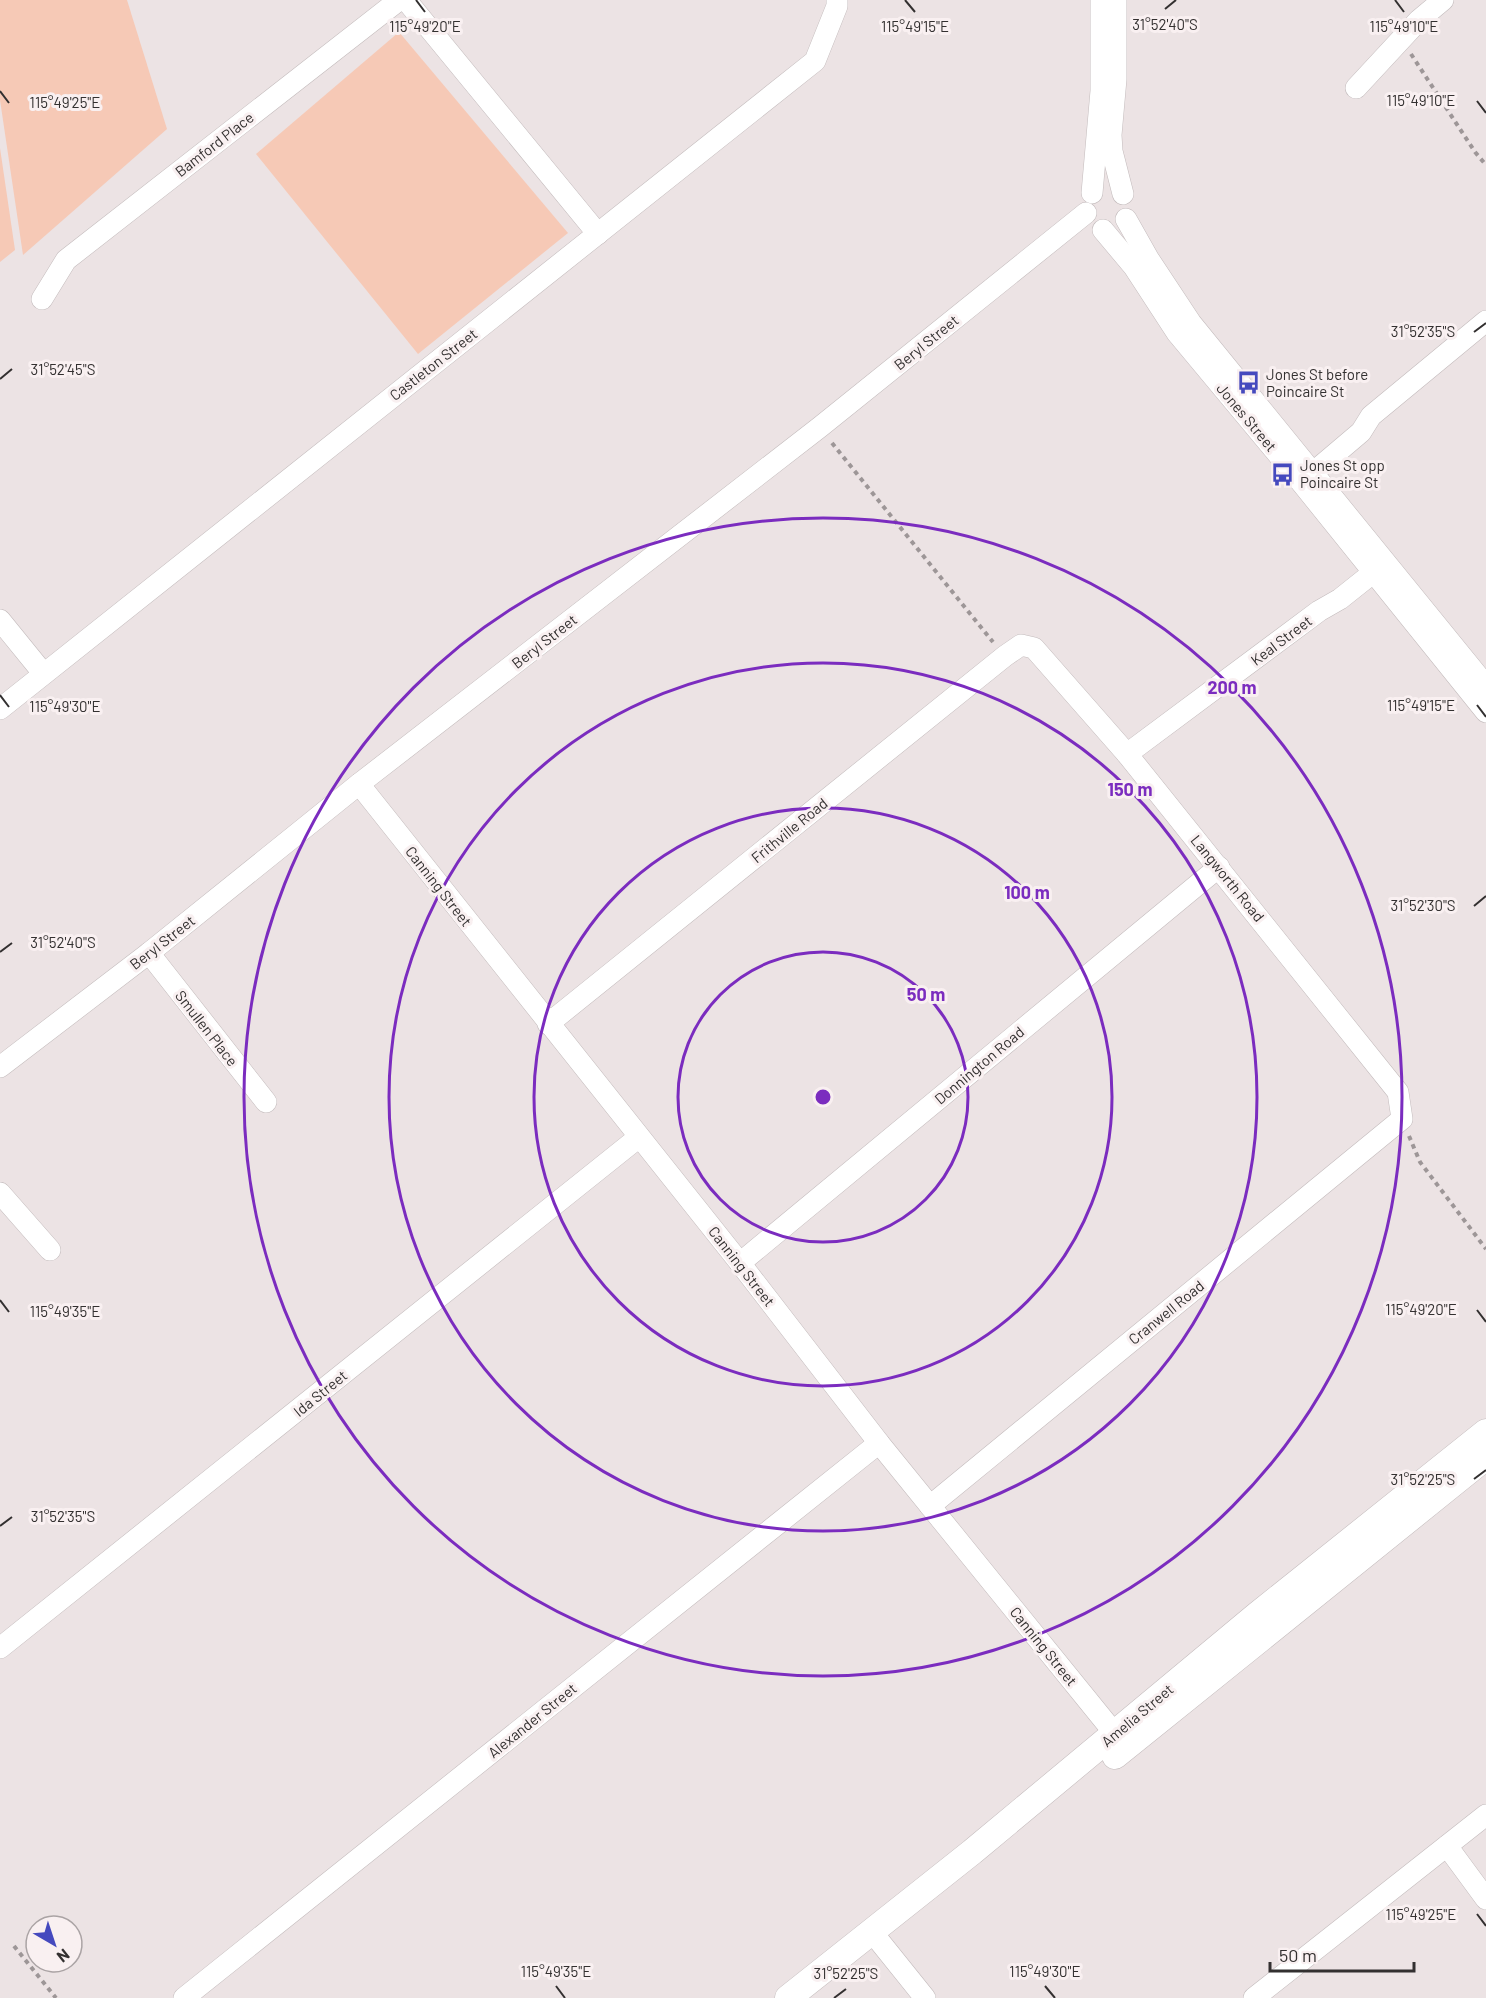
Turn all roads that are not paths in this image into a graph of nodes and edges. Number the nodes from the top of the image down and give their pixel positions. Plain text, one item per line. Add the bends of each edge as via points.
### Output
1 (399, 0) edge
2 (406, 0) edge
3 (837, 0) edge
4 (1101, 0) edge
5 (1116, 0) edge
6 (1443, 0) edge
7 (1356, 88) dead end
8 (1092, 193) junction
9 (1123, 194) junction
10 (1086, 213) junction
11 (1126, 219) junction
12 (1103, 230) junction
13 (597, 234) junction
14 (42, 299) dead end
15 (1486, 321) edge
16 (1302, 472) junction
17 (1374, 560) junction
18 (0, 620) edge
19 (1034, 648) joint
20 (43, 673) junction
21 (1484, 701) edge
22 (0, 709) edge
23 (1127, 754) junction
24 (359, 784) junction
25 (1219, 867) junction
26 (149, 953) junction
27 (548, 1023) junction
28 (0, 1067) edge
29 (266, 1102) dead end
30 (1402, 1119) joint
31 (639, 1137) junction
32 (0, 1193) edge
33 (50, 1250) dead end
34 (740, 1263) junction
35 (1486, 1432) edge
36 (879, 1443) junction
37 (1486, 1457) edge
38 (930, 1506) junction
39 (0, 1648) edge
40 (1120, 1741) junction
41 (1486, 1815) edge
42 (1447, 1846) junction
43 (1486, 1899) edge
44 (877, 1938) junction
45 (184, 1998) edge
46 (789, 1998) edge
47 (815, 1998) edge
48 (925, 1998) edge
49 (1254, 1998) edge

1 - 14 street, Bamford Place via 66,260
2 - 13 street
3 - 13 street, Castleton Street via 815,61
4 - 8 street via 1101,91
5 - 9 street, Jones Street via 1111,135
6 - 7 street via 1419,20
8 - 9 street via 1111,187
8 - 10 street
9 - 11 street, Jones Street via 1129,206
10 - 12 street, Jones Street via 1092,224
10 - 24 street, Beryl Street via 819,428
11 - 12 street via 1116,228
11 - 16 street, Jones Street via 1191,323
12 - 16 street, Jones Street via 1134,267 1178,333
13 - 20 street, Castleton Street
15 - 16 street via 1371,416 1353,423
16 - 17 street, Jones Street
17 - 21 street, Jones Street
17 - 23 street, Keal Street via 1333,591 1319,611
18 - 20 street
19 - 23 street, Langworth Road
19 - 27 street, Frithville Road via 1021,645 1005,657
20 - 22 street, Castleton Street
23 - 25 street, Langworth Road
24 - 26 street, Beryl Street
24 - 27 street, Canning Street
25 - 30 street, Langworth Road via 1398,1092
25 - 34 street, Donnington Road
26 - 28 street, Beryl Street
26 - 29 street, Smullen Place
27 - 31 street, Canning Street
30 - 38 street, Cranwell Road
31 - 34 street, Canning Street
31 - 39 street, Ida Street
32 - 33 street
34 - 36 street, Canning Street
35 - 40 main road, Amelia Street via 1257,1616
36 - 38 street, Canning Street
36 - 45 street, Alexander Street
37 - 40 main road, Amelia Street
38 - 40 street, Canning Street
40 - 44 main road, Amelia Street
41 - 42 street
42 - 43 street
42 - 49 street
44 - 46 main road, Amelia Street
44 - 47 main road, Amelia Street
44 - 48 street

